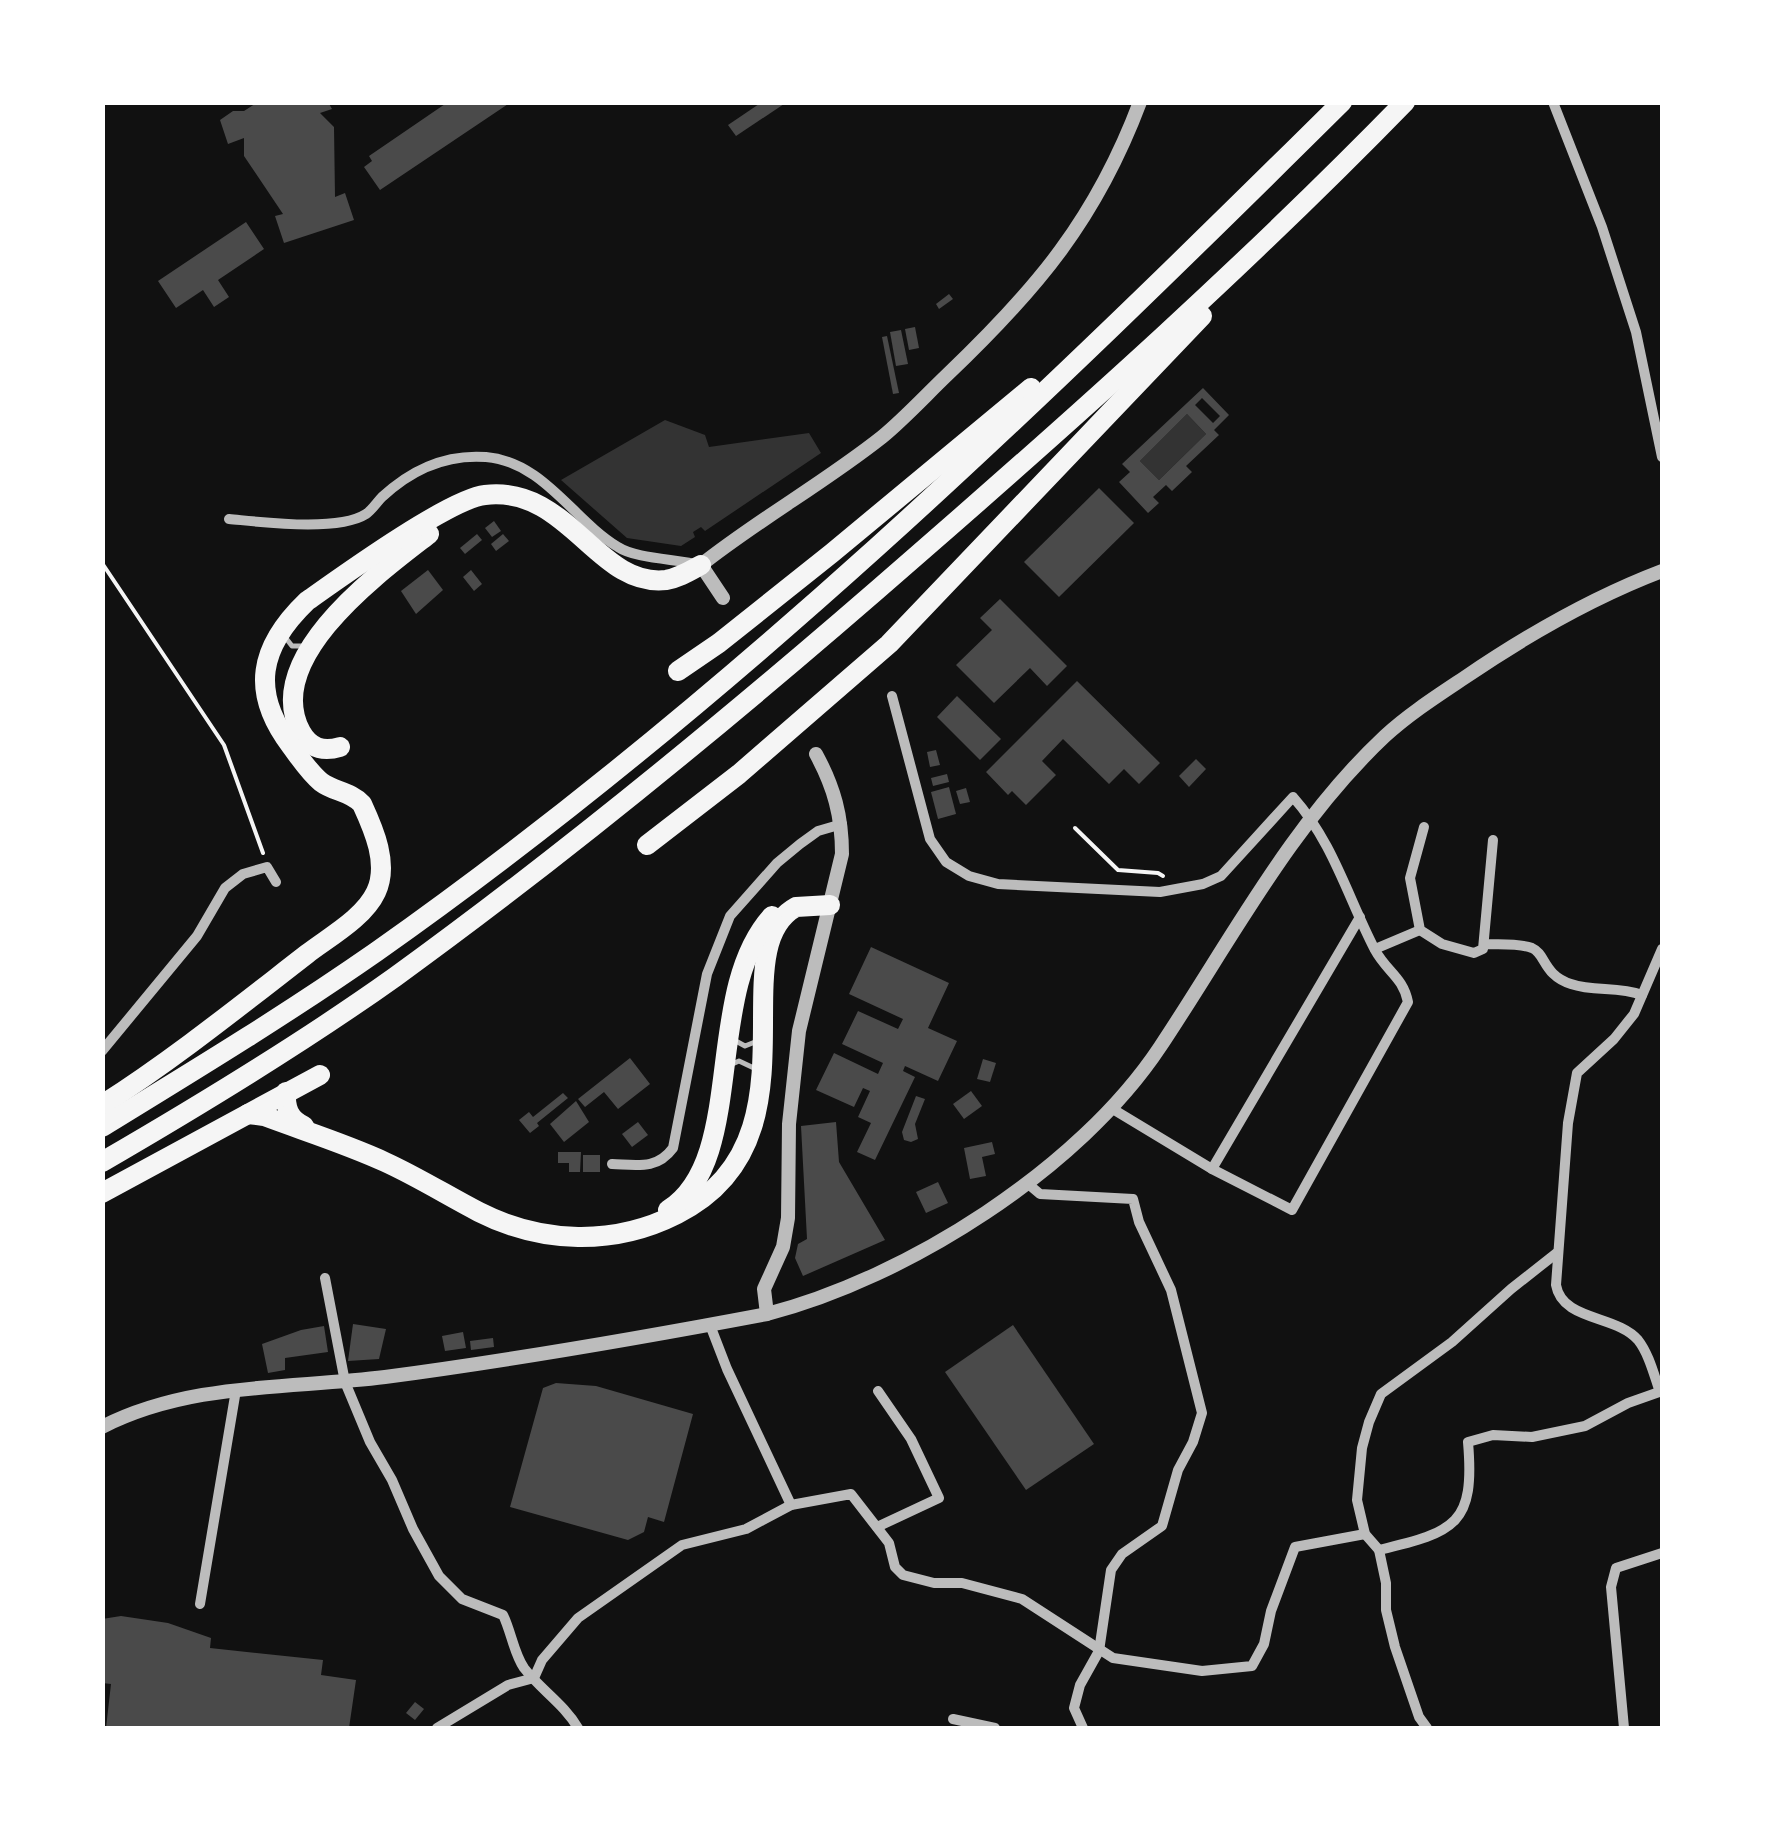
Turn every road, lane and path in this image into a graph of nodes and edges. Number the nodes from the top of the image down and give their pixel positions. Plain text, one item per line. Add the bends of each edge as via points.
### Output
1 (1140, 102) edge
2 (1342, 102) edge
3 (1405, 102) edge
4 (1553, 102) edge
5 (1361, 147) junction
6 (1142, 300) junction
7 (1662, 457) edge
8 (229, 519) dead end
9 (102, 563) edge
10 (701, 565) junction
11 (1662, 571) edge
12 (723, 598) dead end
13 (284, 626) junction
14 (315, 639) junction
15 (678, 671) dead end
16 (892, 696) dead end
17 (340, 747) dead end
18 (816, 754) dead end
19 (1312, 819) junction
20 (842, 824) junction
21 (1424, 827) dead end
22 (1075, 828) dead end
23 (1493, 840) dead end
24 (647, 845) dead end
25 (268, 867) junction
26 (1166, 879) dead end
27 (276, 882) dead end
28 (830, 905) junction
29 (1360, 917) junction
30 (1420, 930) junction
31 (1484, 944) junction
32 (1374, 949) junction
33 (1662, 949) edge
34 (1642, 995) junction
35 (728, 1030) junction
36 (763, 1032) junction
37 (102, 1052) edge
38 (320, 1075) dead end
39 (722, 1075) junction
40 (761, 1078) junction
41 (286, 1092) junction
42 (102, 1105) edge
43 (1111, 1108) junction
44 (248, 1114) junction
45 (102, 1127) edge
46 (102, 1162) edge
47 (612, 1164) dead end
48 (1212, 1170) junction
49 (1027, 1183) junction
50 (102, 1193) edge
51 (1558, 1252) junction
52 (325, 1278) dead end
53 (768, 1314) junction
54 (710, 1325) junction
55 (345, 1382) junction
56 (236, 1390) junction
57 (878, 1391) dead end
58 (1661, 1391) edge
59 (102, 1427) edge
60 (790, 1506) junction
61 (877, 1527) junction
62 (1365, 1534) junction
63 (1380, 1550) junction
64 (1662, 1552) edge
65 (200, 1604) dead end
66 (1099, 1651) junction
67 (534, 1678) junction
68 (953, 1719) dead end
69 (438, 1728) edge
70 (578, 1728) edge
71 (995, 1728) edge
72 (1083, 1728) edge
73 (1427, 1728) edge
74 (1624, 1728) edge

1 - 10 street via 1111,173 1074,236 997,327 884,435
2 - 6 highway
3 - 5 highway
4 - 7 street via 1636,332
5 - 24 highway via 889,644
5 - 46 highway via 958,520 636,794 392,978
6 - 15 highway
6 - 45 highway via 856,567 623,764 376,952
8 - 10 street via 339,521 366,514 438,460 492,457 544,481 618,548
9 - 25 path via 224,745
10 - 12 street
10 - 13 highway via 665,580 632,576 546,507 485,494 455,505 367,561 307,601
10 - 14 highway via 671,584 639,585 618,576 543,515 512,504 480,505 422,539
11 - 19 street via 1584,604 1430,701 1386,735
13 - 14 lane via 292,646
13 - 42 highway via 270,650 266,700 322,782 362,804 382,866 377,890 363,911
14 - 17 highway via 294,675 294,713 303,735 319,748
16 - 19 street via 930,839 946,862 969,876 998,884 1160,892 1221,876 1293,797
18 - 20 street
19 - 29 street
19 - 43 street via 1159,1048
20 - 28 street
20 - 47 street via 800,844 730,916 707,974 673,1148 664,1161 648,1166
21 - 30 street via 1410,878
22 - 26 path via 1118,870
23 - 31 street
25 - 27 street
25 - 37 street via 225,888 197,936
28 - 35 highway via 787,904 768,920 740,976
28 - 36 highway via 796,907 774,929
28 - 53 street via 792,1079 788,1218 764,1289
29 - 32 street
29 - 48 street
30 - 31 street via 1460,950 1474,953
30 - 32 street
31 - 34 street via 1532,948 1546,970 1582,988
32 - 48 street via 1404,985 1408,1002 1292,1210
33 - 34 street
34 - 51 street via 1614,1039 1576,1073
35 - 36 lane via 745,1046
35 - 39 highway
36 - 40 highway
38 - 41 highway
39 - 40 lane via 739,1061
39 - 41 highway via 706,1161 682,1200 634,1223 574,1232 501,1215 402,1162 299,1124 290,1117
40 - 44 highway via 747,1146 721,1184 664,1221 592,1238 536,1234 500,1222 385,1162
41 - 44 highway
43 - 48 street
43 - 49 street
44 - 50 highway
49 - 53 street via 856,1284
49 - 66 street via 1040,1194 1133,1200 1171,1290 1202,1413 1162,1526 1111,1570
51 - 58 street via 1558,1296 1637,1340
51 - 62 street via 1381,1394 1362,1448 1357,1500
52 - 55 street
53 - 54 street
54 - 55 street
54 - 60 street
55 - 56 street
55 - 67 street via 439,1576 462,1599 503,1615 520,1664
56 - 59 street via 155,1404
56 - 65 street
57 - 61 street via 939,1498
58 - 63 street via 1584,1426 1468,1442 1471,1479 1459,1518 1442,1532
60 - 61 street via 851,1494
60 - 67 street via 746,1529 682,1545 641,1572 578,1618
61 - 66 street via 903,1574 1022,1599
62 - 63 street
62 - 66 street via 1295,1547 1252,1666 1159,1667
63 - 73 street via 1395,1647
64 - 74 street via 1616,1568 1611,1587
66 - 72 street via 1074,1708
67 - 69 street via 508,1685
67 - 70 street
68 - 71 street

